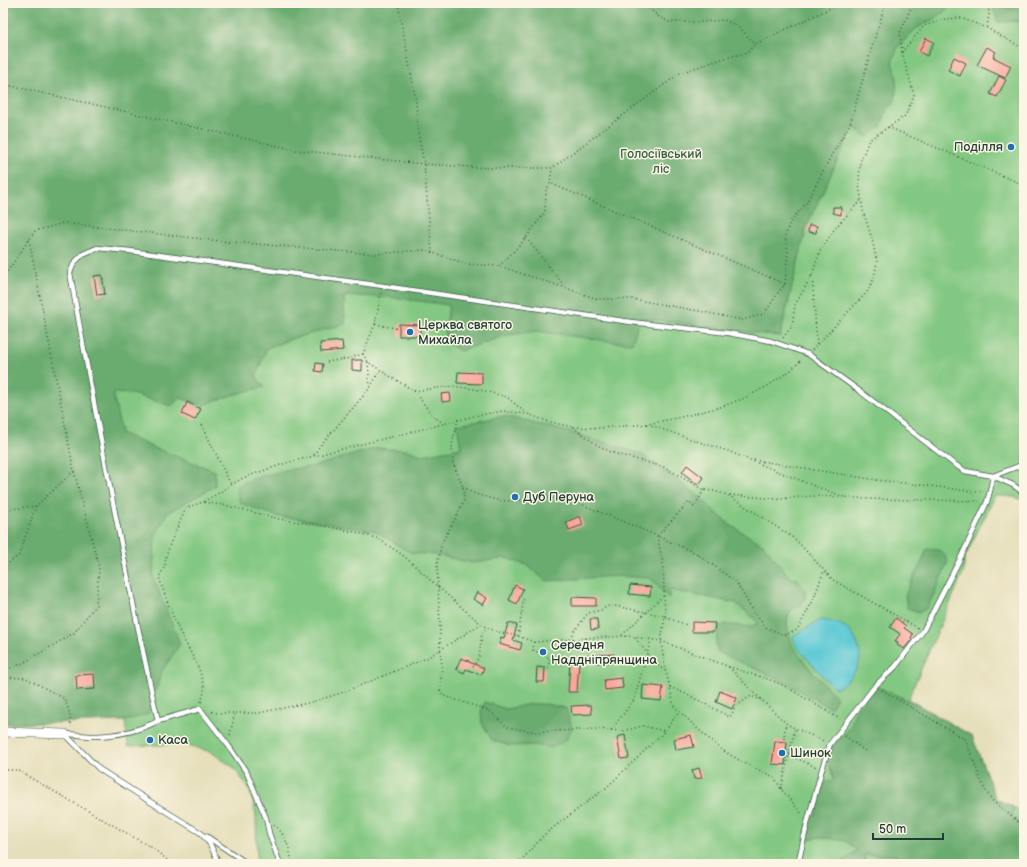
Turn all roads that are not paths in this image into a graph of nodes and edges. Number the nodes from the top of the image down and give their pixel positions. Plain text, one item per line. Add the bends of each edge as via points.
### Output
1 (1024, 464) edge
2 (993, 476) junction
3 (1024, 493) edge
4 (158, 721) junction
5 (3, 732) edge
6 (68, 734) junction
7 (201, 833) junction
8 (218, 864) edge
9 (248, 864) edge
10 (280, 864) edge
11 (798, 864) edge

1 - 2 lane
2 - 3 lane
2 - 4 lane via 965,471 808,354 771,341 130,250 97,248 83,254 74,263 70,272 72,288
2 - 11 lane via 987,502 923,631 895,667 875,686 830,744
4 - 6 lane via 126,733 94,736
4 - 10 lane via 200,709 247,773 266,818
5 - 6 street
6 - 7 lane via 99,769
7 - 8 lane via 210,844
7 - 9 lane

